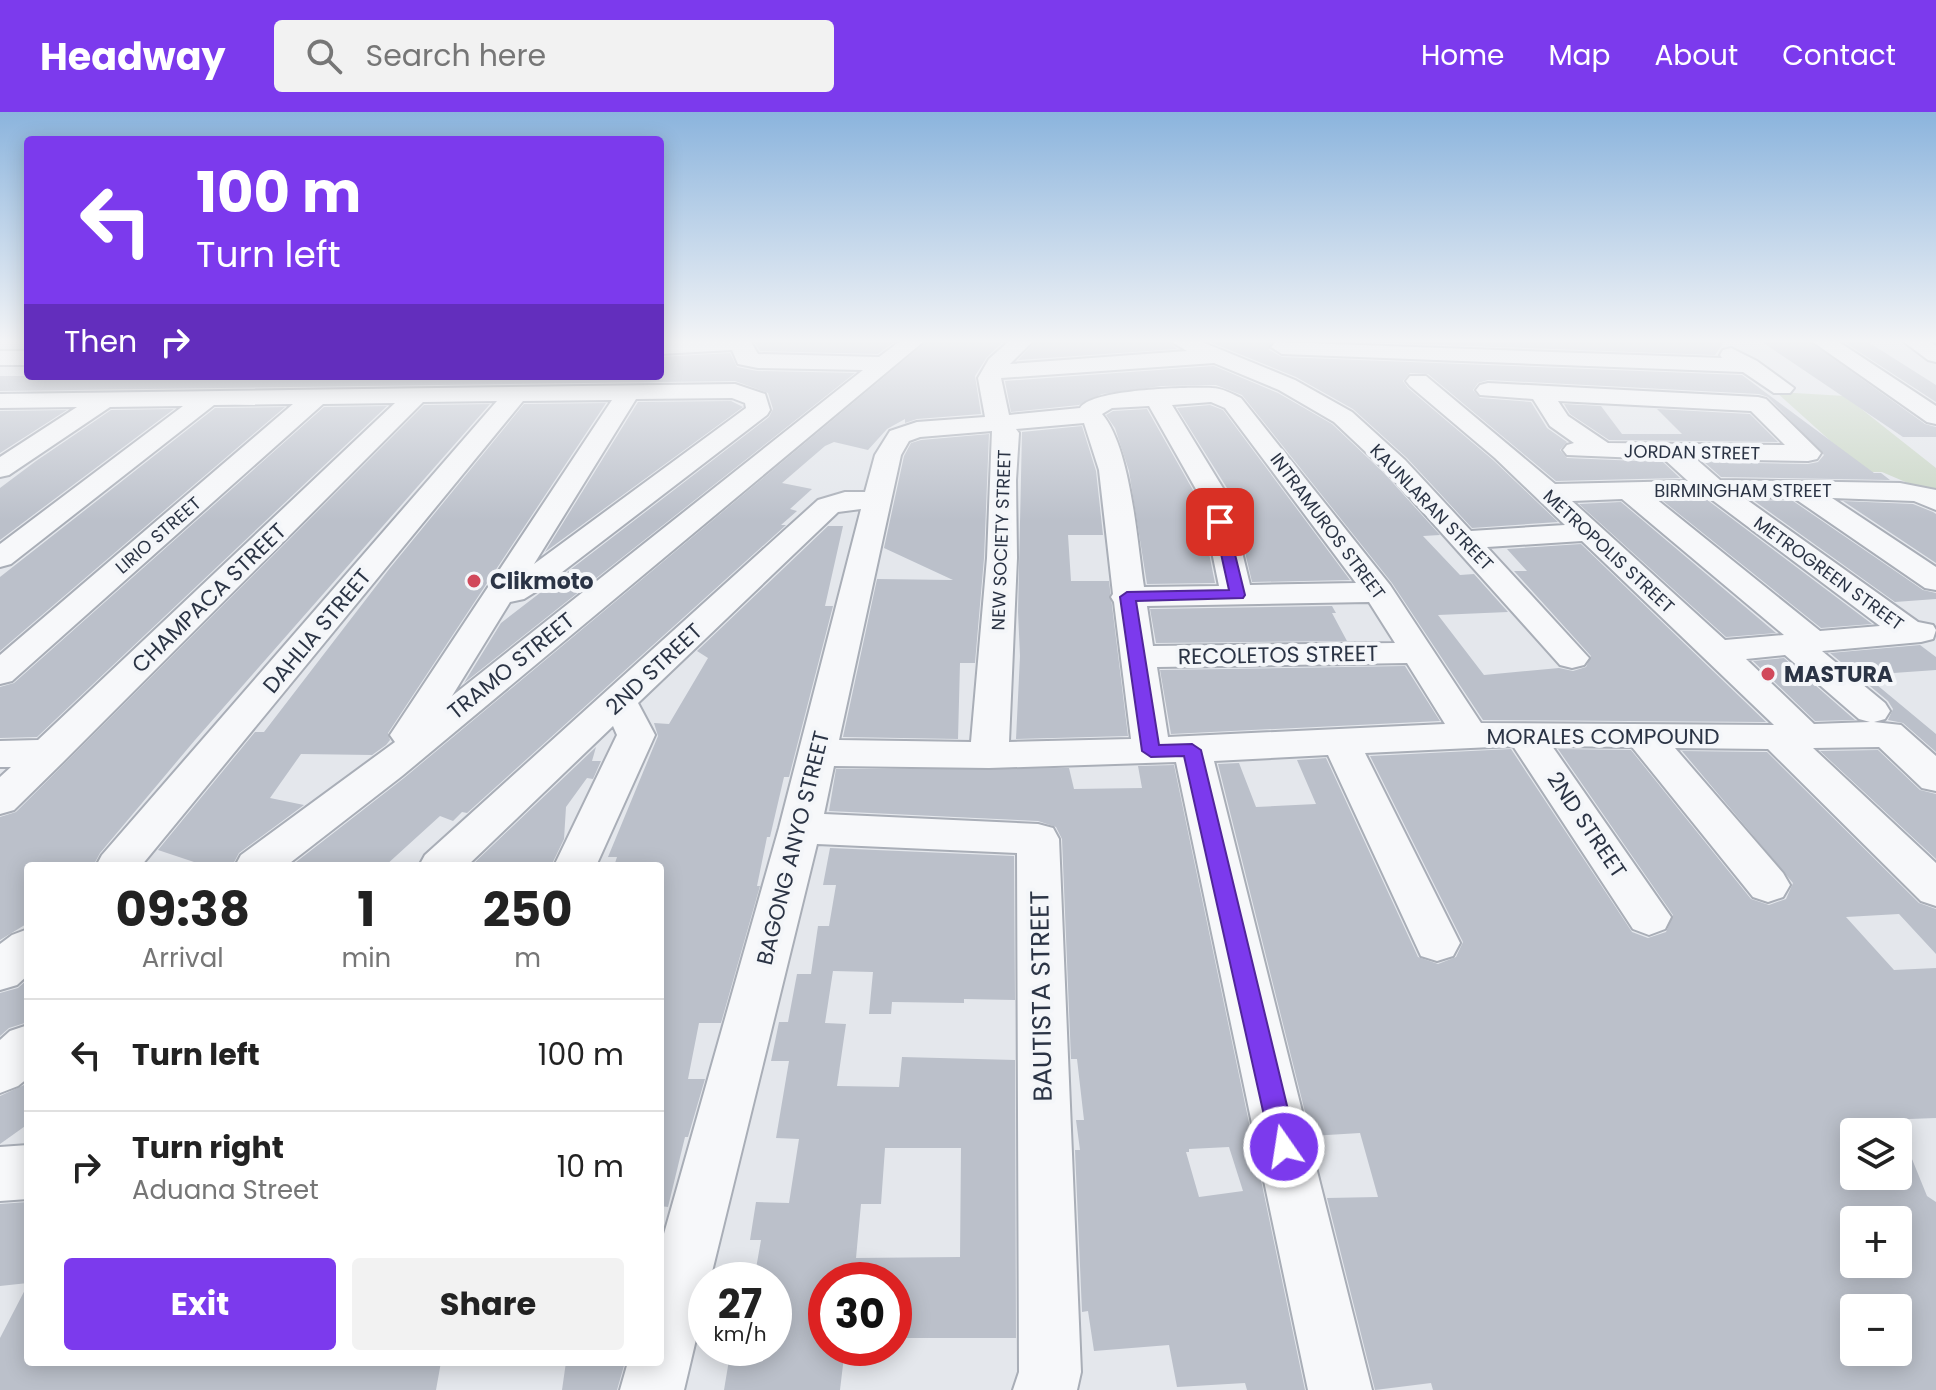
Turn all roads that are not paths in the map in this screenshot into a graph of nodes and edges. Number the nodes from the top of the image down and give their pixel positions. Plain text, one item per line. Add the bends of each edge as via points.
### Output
1 (102, 402) edge
2 (203, 402) edge
3 (311, 402) edge
4 (410, 402) edge
5 (510, 402) edge
6 (622, 402) edge
7 (757, 402) edge
8 (838, 402) edge
9 (994, 402) edge
10 (1107, 402) edge
11 (1158, 402) edge
12 (1230, 402) edge
13 (1316, 402) edge
14 (1443, 402) edge
15 (1547, 402) edge
16 (1619, 402) edge
17 (1710, 402) edge
18 (1913, 402) edge
19 (1090, 415) junction
20 (1936, 417) edge
21 (999, 424) junction
22 (1634, 424) dead end
23 (1708, 425) dead end
24 (1673, 453) junction
25 (1736, 453) junction
26 (0, 469) edge
27 (1713, 488) junction
28 (1628, 490) junction
29 (1801, 490) junction
30 (1547, 493) junction
31 (879, 501) junction
32 (1936, 502) edge
33 (1588, 532) junction
34 (1464, 540) junction
35 (0, 558) edge
36 (1936, 581) edge
37 (1379, 592) junction
38 (499, 595) junction
39 (1237, 595) junction
40 (1127, 597) junction
41 (1924, 632) edge
42 (1804, 643) junction
43 (1718, 651) junction
44 (1418, 653) junction
45 (1137, 657) junction
46 (1572, 658) dead end
47 (0, 673) edge
48 (619, 701) junction
49 (1880, 722) junction
50 (1787, 731) junction
51 (1524, 733) junction
52 (1643, 735) junction
53 (1471, 736) junction
54 (1330, 744) junction
55 (1171, 750) junction
56 (50, 753) junction
57 (818, 753) junction
58 (0, 754) edge
59 (989, 755) junction
60 (388, 767) junction
61 (1936, 778) edge
62 (0, 800) edge
63 (800, 828) junction
64 (120, 862) edge
65 (261, 862) edge
66 (444, 862) edge
67 (577, 862) edge
68 (1768, 885) dead end
69 (1936, 889) edge
70 (1649, 917) dead end
71 (1437, 943) dead end
72 (24, 951) edge
73 (0, 971) edge
74 (24, 1050) edge
75 (0, 1070) edge
76 (24, 1172) edge
77 (0, 1174) edge
78 (664, 1345) edge
79 (658, 1366) edge
80 (652, 1390) edge
81 (1045, 1390) edge
82 (1340, 1390) edge

1 - 26 street
2 - 35 street
3 - 47 street, LIRIO STREET
4 - 56 street, CHAMPACA STREET
5 - 64 street, DAHLIA STREET
6 - 38 street
7 - 38 street via 758,410 529,582
8 - 60 street, TRAMO STREET
9 - 21 street, NEW SOCIETY STREET
10 - 19 street, INTRAMUROS STREET via 1093,407
11 - 39 street via 1215,498
12 - 37 street, INTRAMUROS STREET
13 - 34 street, KAUNLARAN STREET via 1343,417 1396,466
14 - 30 street, METROPOLIS STREET
15 - 24 street, JORDAN STREET via 1589,450
16 - 22 street
17 - 25 street, JORDAN STREET via 1758,404 1808,453
18 - 20 street
19 - 21 street, INTRAMUROS STREET
19 - 40 street via 1099,426 1112,470
21 - 31 street, BAGONG ANYO STREET via 899,436 888,455
21 - 59 street, NEW SOCIETY STREET via 1006,433
23 - 25 street
24 - 25 street, JORDAN STREET
24 - 27 street, METROGREEN STREET
27 - 28 street, BIRMINGHAM STREET
27 - 29 street, BIRMINGHAM STREET
27 - 41 street, METROGREEN STREET
28 - 30 street, BIRMINGHAM STREET
28 - 42 street
29 - 32 street, BIRMINGHAM STREET via 1913,492
29 - 36 street
30 - 33 street, METROPOLIS STREET
31 - 48 street, 2ND STREET via 845,500 828,506
31 - 57 street, BAGONG ANYO STREET
33 - 34 street
33 - 43 street, METROPOLIS STREET
34 - 46 street, KAUNLARAN STREET
37 - 39 street
37 - 44 street, INTRAMUROS STREET
38 - 60 street
39 - 40 street
40 - 45 street
41 - 42 street
42 - 43 street
42 - 49 street
43 - 50 street, METROPOLIS STREET
44 - 45 street, RECOLETOS STREET
44 - 53 street, INTRAMUROS STREET
45 - 55 street
48 - 66 street, 2ND STREET
48 - 67 street via 636,735
49 - 50 street, MORALES COMPOUND
49 - 61 street
50 - 52 street, MORALES COMPOUND
50 - 69 street, METROPOLIS STREET
51 - 52 street, MORALES COMPOUND
51 - 53 street, MORALES COMPOUND
51 - 70 street, 2ND STREET
52 - 68 street
53 - 54 street, MORALES COMPOUND
54 - 55 street, MORALES COMPOUND
54 - 71 street
55 - 59 street, MORALES COMPOUND
55 - 82 street
56 - 58 street
56 - 62 street, CHAMPACA STREET
57 - 59 street
57 - 63 street, BAGONG ANYO STREET
60 - 65 street, TRAMO STREET
63 - 78 street, BAGONG ANYO STREET
63 - 81 street, BAUTISTA STREET via 1038,839 1050,1372
72 - 73 street
74 - 75 street
76 - 77 street
79 - 80 street, BAGONG ANYO STREET

